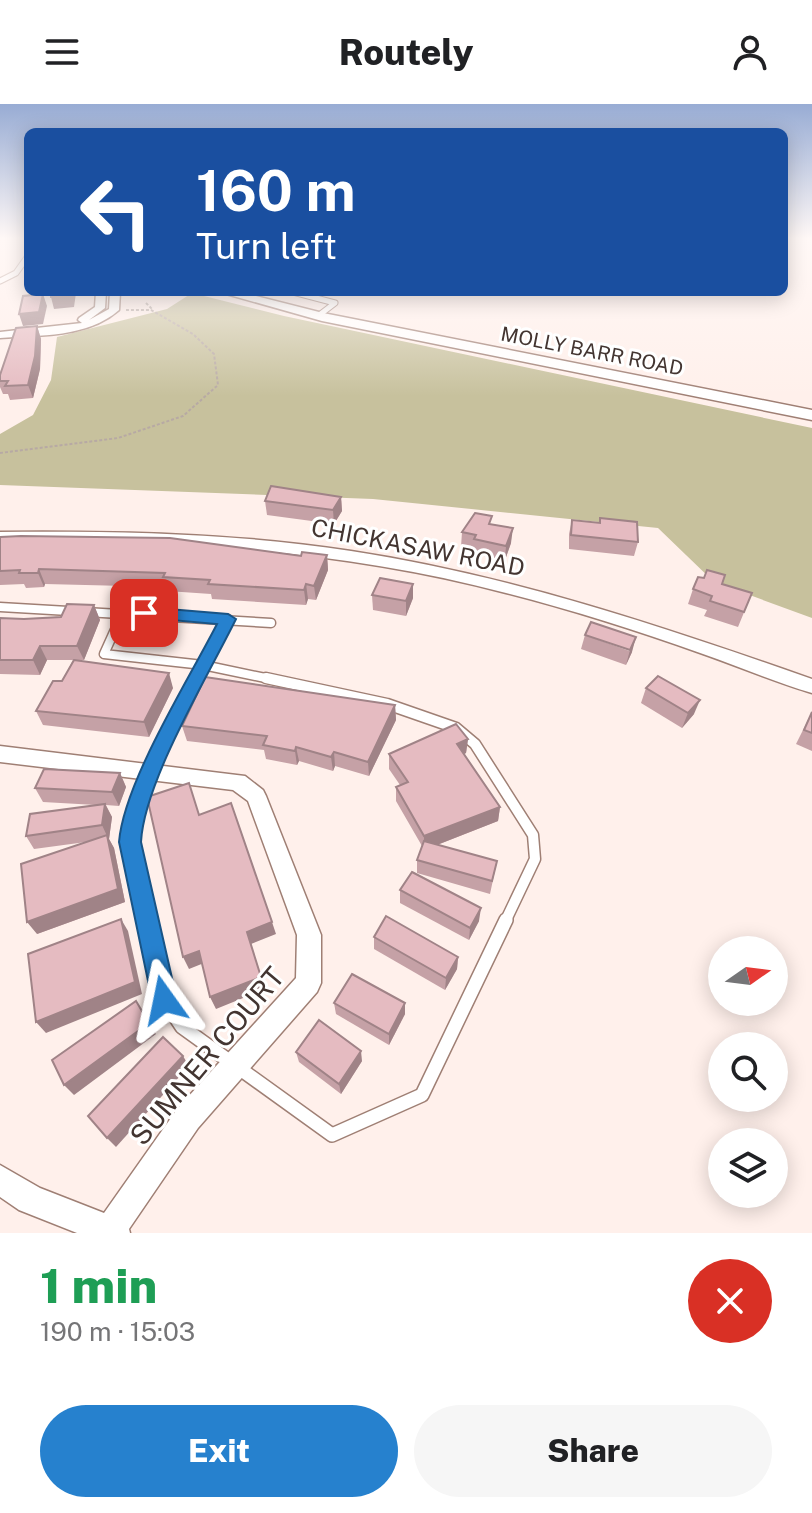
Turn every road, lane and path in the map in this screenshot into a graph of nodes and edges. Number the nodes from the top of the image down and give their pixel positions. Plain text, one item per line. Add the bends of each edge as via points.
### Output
1 (100, 296) edge
2 (115, 296) edge
3 (240, 296) edge
4 (308, 296) edge
5 (146, 303) dead end
6 (99, 308) junction
7 (114, 309) junction
8 (151, 310) junction
9 (318, 316) junction
10 (0, 334) edge
11 (812, 415) edge
12 (0, 453) edge
13 (0, 537) edge
14 (0, 607) edge
15 (123, 612) junction
16 (228, 619) junction
17 (271, 623) dead end
18 (203, 665) junction
19 (812, 686) edge
20 (0, 754) edge
21 (152, 770) junction
22 (237, 1064) junction
23 (0, 1180) edge
24 (111, 1232) edge

1 - 6 street
2 - 7 street
3 - 9 main road, MOLLY BARR ROAD
4 - 9 lane via 335,303
5 - 8 path
6 - 7 lane
6 - 10 street via 71,323
7 - 8 path
7 - 10 street via 73,329
8 - 12 path via 193,334 214,354 218,385 183,416 118,438
9 - 11 main road, MOLLY BARR ROAD
13 - 19 street, CHICKASAW ROAD via 208,540 401,564 599,613
14 - 15 lane
15 - 16 lane
15 - 18 lane via 104,654
16 - 17 lane
16 - 18 lane
18 - 21 lane
18 - 22 lane via 387,704 456,728 475,744 536,846 535,859 422,1095 332,1135
20 - 21 street, SUMNER COURT
21 - 22 lane via 131,822 130,842 164,1000 182,1027
21 - 22 street, SUMNER COURT via 238,782 256,796 309,935 308,983
22 - 24 street, SUMNER COURT via 188,1118
23 - 24 street via 30,1199

